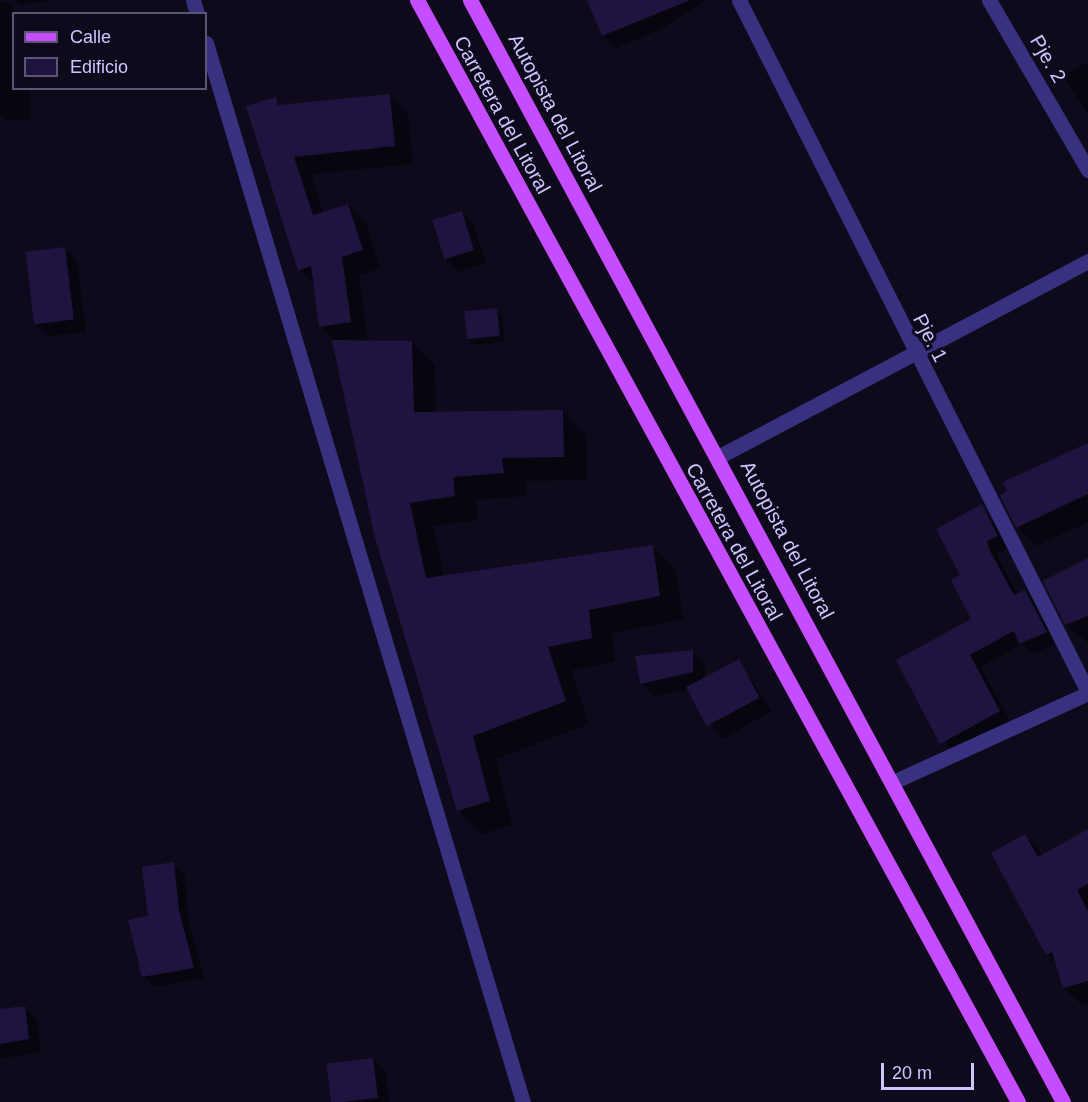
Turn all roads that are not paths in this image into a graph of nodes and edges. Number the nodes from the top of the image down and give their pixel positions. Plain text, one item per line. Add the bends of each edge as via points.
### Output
1 (417, 0) edge
2 (470, 0) edge
3 (739, 0) edge
4 (989, 0) edge
5 (207, 46) edge
6 (1088, 170) edge
7 (1088, 261) edge
8 (915, 355) junction
9 (718, 457) junction
10 (1088, 692) edge
11 (892, 782) junction
12 (523, 1102) edge
13 (1018, 1102) edge
14 (1063, 1102) edge

1 - 13 main road, Carretera del Litoral
2 - 9 main road, Autopista del Litoral
3 - 8 street, Pje. 1
4 - 6 street, Pje. 2
5 - 12 street
7 - 8 street
8 - 9 street
8 - 10 street, Pje. 1
9 - 11 main road, Autopista del Litoral
10 - 11 street
11 - 14 main road, Autopista del Litoral

